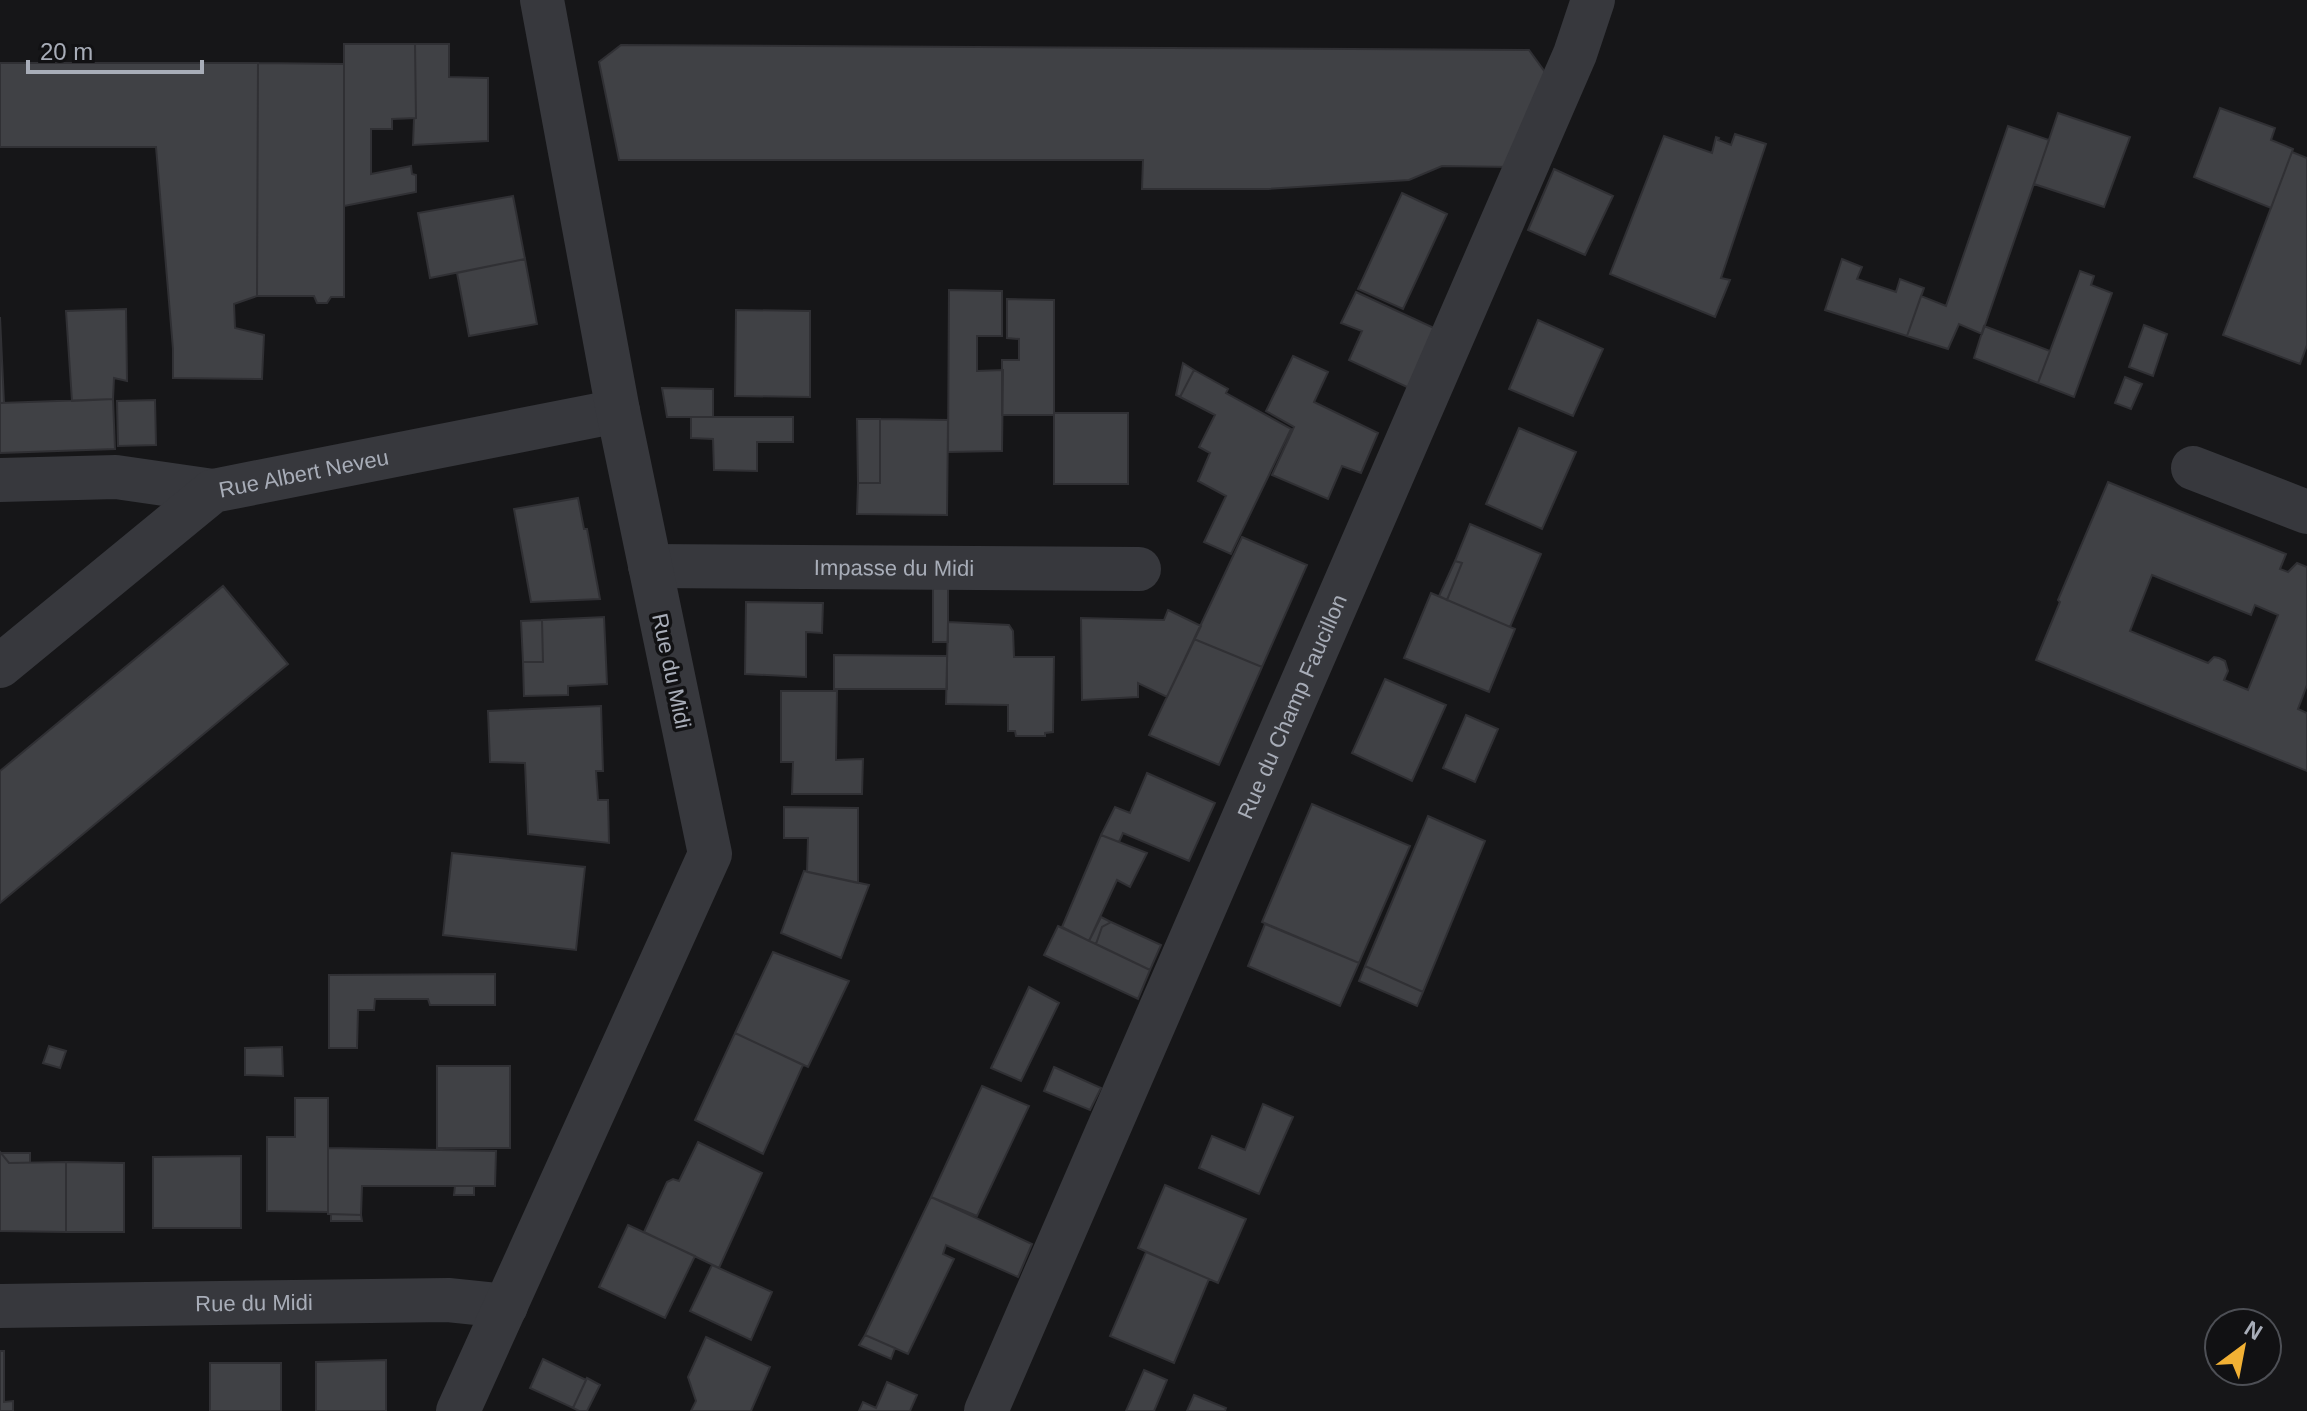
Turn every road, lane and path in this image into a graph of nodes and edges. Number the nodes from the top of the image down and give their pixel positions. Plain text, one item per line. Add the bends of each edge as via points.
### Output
1 (542, 0) edge
2 (1593, 0) edge
3 (618, 411) junction
4 (2193, 468) dead end
5 (0, 480) edge
6 (213, 491) junction
7 (2307, 512) edge
8 (650, 566) junction
9 (1139, 569) dead end
10 (0, 666) edge
11 (0, 1306) edge
12 (506, 1306) junction
13 (458, 1411) edge
14 (986, 1411) edge

1 - 3 street, Rue du Midi
2 - 14 street, Rue du Champ Faucillon via 1569,68
3 - 6 street, Rue Albert Neveu
3 - 8 street, Rue du Midi
4 - 7 street
5 - 6 street via 116,477
6 - 10 street, Rue Albert Neveu
8 - 9 street, Impasse du Midi
8 - 12 street, Rue du Midi via 710,854
11 - 12 street, Rue du Midi via 448,1300
12 - 13 street, Rue du Midi

